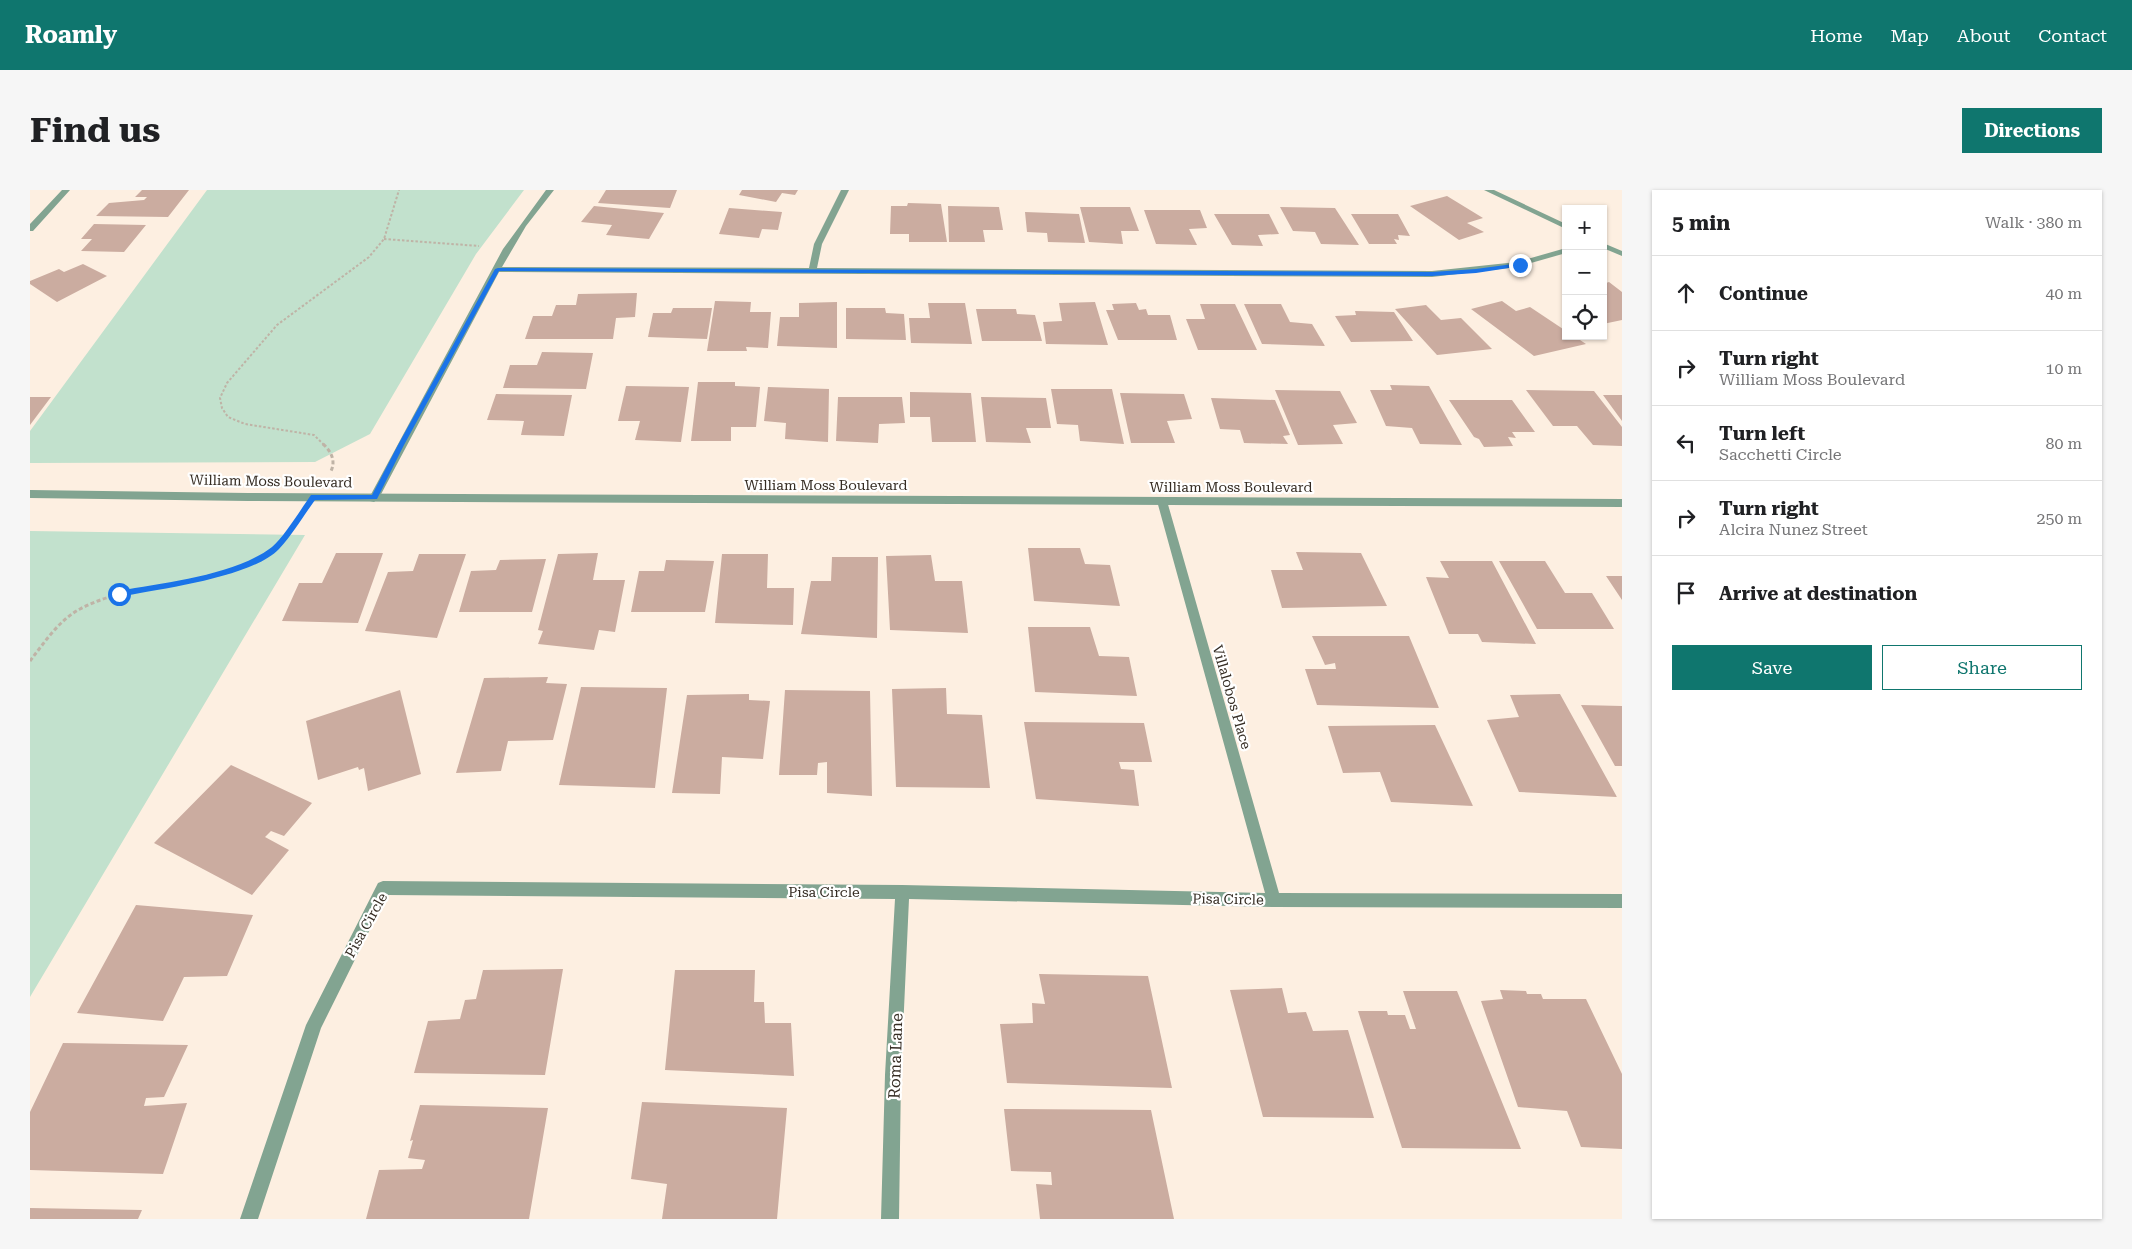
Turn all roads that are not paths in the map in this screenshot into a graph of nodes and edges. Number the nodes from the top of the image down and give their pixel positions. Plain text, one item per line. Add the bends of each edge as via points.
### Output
1 (66, 190) edge
2 (550, 190) edge
3 (845, 190) edge
4 (1488, 190) edge
5 (1562, 225) edge
6 (30, 229) edge
7 (1607, 247) edge
8 (1562, 251) edge
9 (1622, 254) edge
10 (498, 269) junction
11 (812, 272) junction
12 (30, 494) edge
13 (374, 498) junction
14 (1162, 502) junction
15 (1622, 503) edge
16 (902, 892) junction
17 (1274, 900) junction
18 (1622, 901) edge
19 (249, 1219) edge
20 (890, 1219) edge

1 - 6 street
2 - 10 street via 507,249
3 - 11 street via 818,244
4 - 5 street
7 - 9 street
8 - 11 street via 1520,265 1432,274
10 - 11 street
10 - 13 street
12 - 13 street, William Moss Boulevard
13 - 14 street, William Moss Boulevard
14 - 15 street, William Moss Boulevard
14 - 17 street, Villalobos Place
16 - 17 street, Pisa Circle
16 - 19 street, Pisa Circle via 384,888 314,1025
16 - 20 street, Roma Lane
17 - 18 street, Pisa Circle

